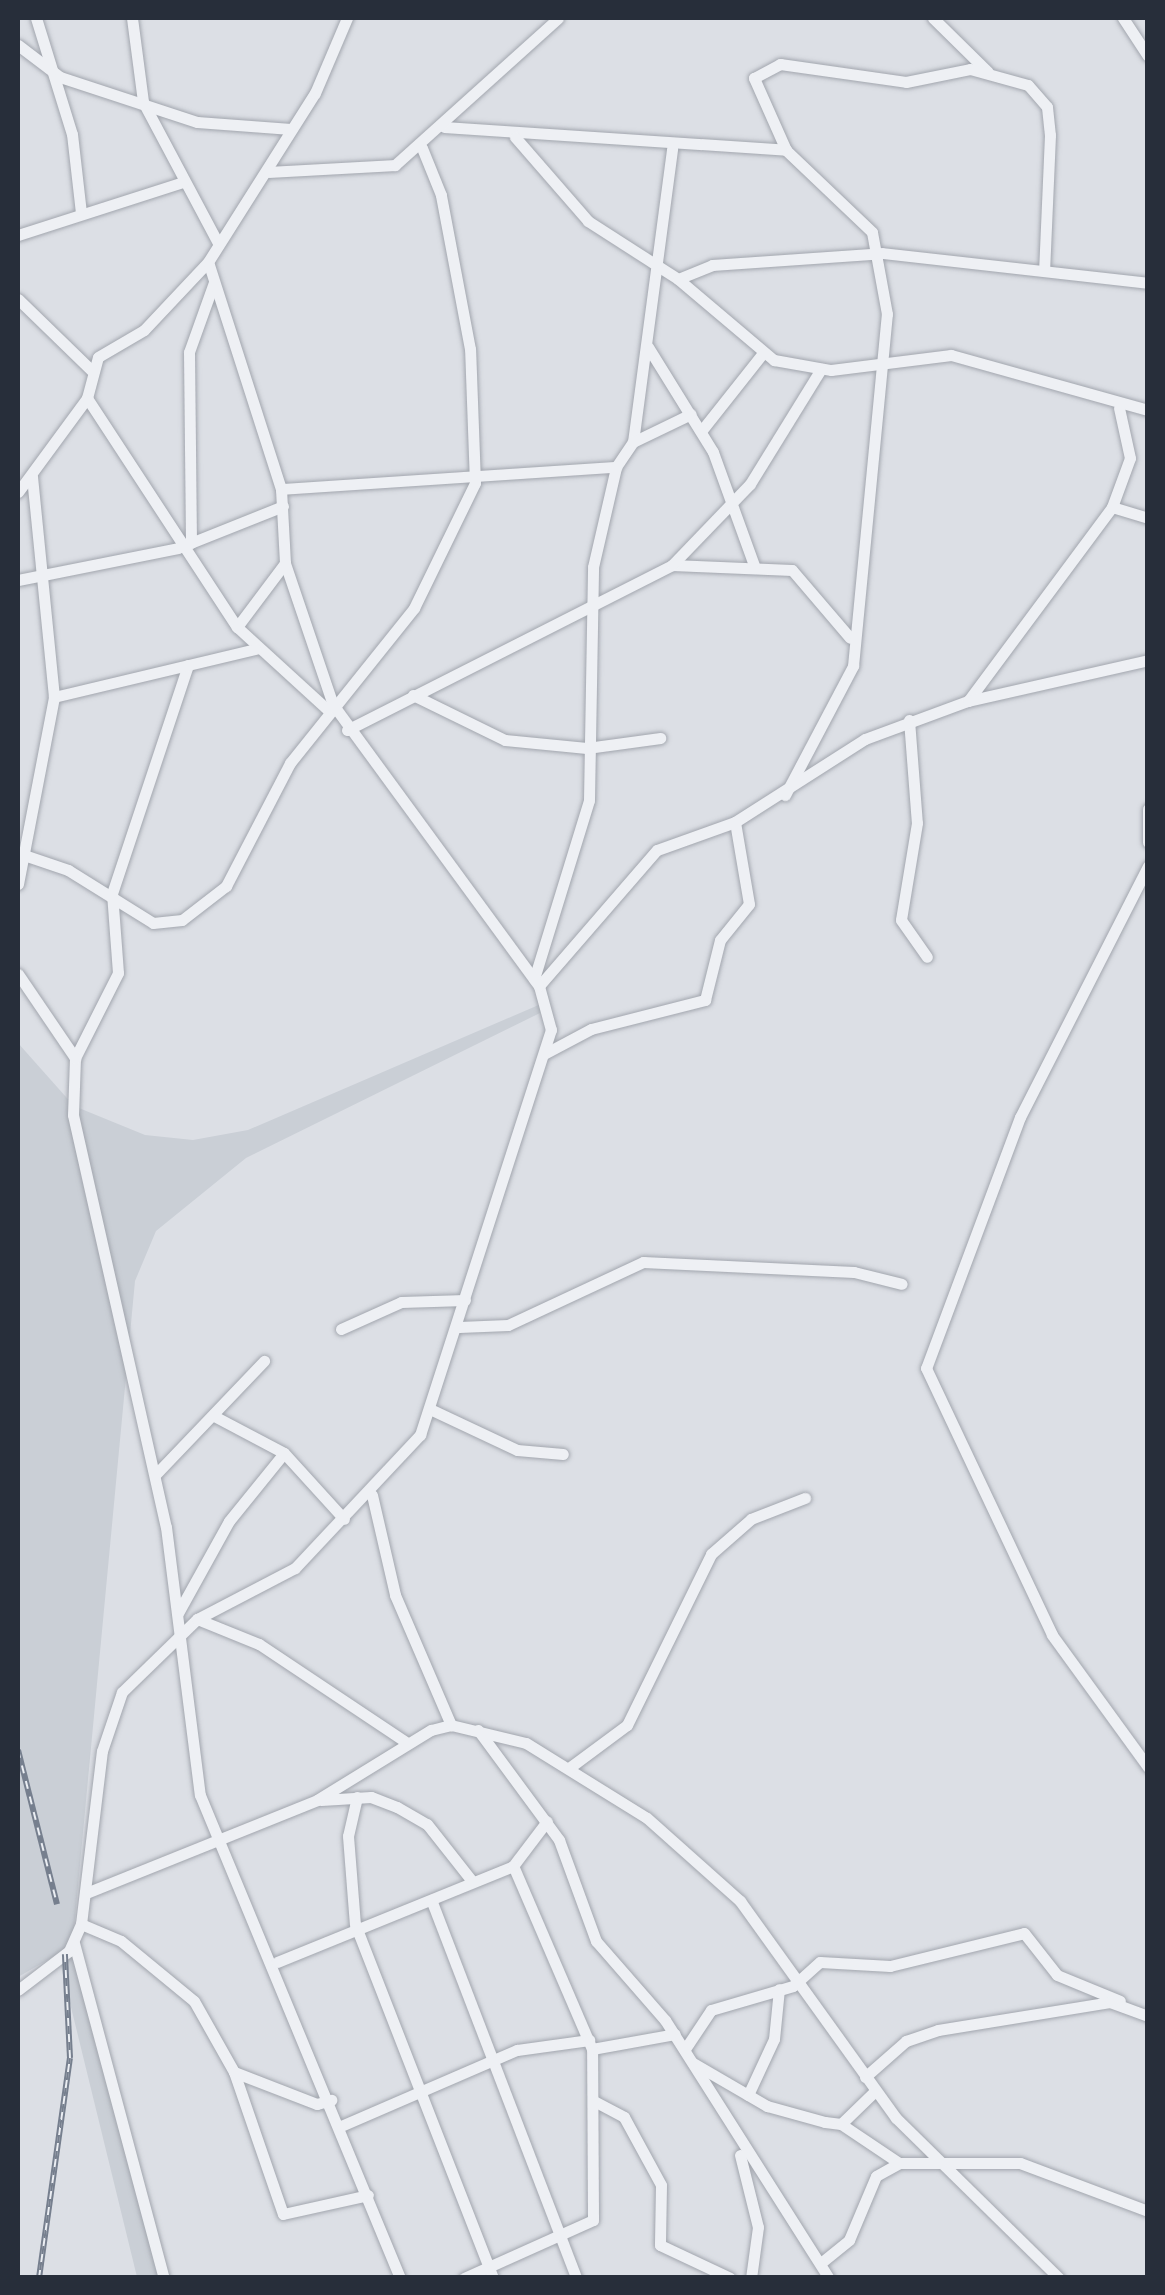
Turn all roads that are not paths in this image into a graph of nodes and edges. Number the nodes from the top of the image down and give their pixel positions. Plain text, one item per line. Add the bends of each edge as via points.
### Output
1 (36, 18) edge
2 (132, 18) edge
3 (347, 18) edge
4 (558, 18) edge
5 (934, 18) edge
6 (1124, 18) edge
7 (18, 45) edge
8 (1148, 56) edge
9 (44, 66) junction
10 (988, 72) junction
11 (144, 102) junction
12 (444, 127) junction
13 (291, 129) junction
14 (515, 137) junction
15 (422, 148) junction
16 (672, 149) junction
17 (786, 150) junction
18 (269, 172) junction
19 (183, 182) junction
20 (81, 213) junction
21 (18, 235) edge
22 (218, 243) junction
23 (882, 253) junction
24 (208, 262) junction
25 (662, 266) junction
26 (1044, 270) junction
27 (678, 278) junction
28 (214, 282) junction
29 (1148, 283) edge
30 (18, 299) edge
31 (648, 347) junction
32 (762, 353) junction
33 (883, 364) junction
34 (821, 369) junction
35 (92, 371) junction
36 (86, 398) junction
37 (1119, 408) junction
38 (1148, 410) edge
39 (691, 414) junction
40 (702, 430) junction
41 (633, 442) junction
42 (616, 467) junction
43 (32, 476) junction
44 (475, 483) junction
45 (281, 489) junction
46 (18, 492) edge
47 (736, 502) junction
48 (283, 506) junction
49 (1112, 506) junction
50 (1148, 518) edge
51 (185, 546) junction
52 (285, 564) junction
53 (672, 565) junction
54 (755, 568) junction
55 (40, 574) junction
56 (18, 580) edge
57 (591, 605) junction
58 (237, 628) junction
59 (850, 638) junction
60 (255, 649) junction
61 (1148, 660) edge
62 (188, 664) junction
63 (413, 695) junction
64 (54, 697) junction
65 (968, 701) junction
66 (331, 708) junction
67 (910, 720) junction
68 (346, 730) junction
69 (660, 738) dead end
70 (587, 748) junction
71 (785, 794) junction
72 (1148, 808) edge
73 (735, 822) junction
74 (1148, 842) edge
75 (21, 855) edge
76 (1148, 866) edge
77 (18, 884) edge
78 (112, 893) junction
79 (927, 957) dead end
80 (18, 974) edge
81 (536, 982) junction
82 (544, 1054) junction
83 (75, 1058) junction
84 (902, 1284) dead end
85 (466, 1300) junction
86 (459, 1327) junction
87 (340, 1329) dead end
88 (264, 1360) dead end
89 (432, 1410) junction
90 (214, 1416) junction
91 (284, 1453) junction
92 (564, 1454) dead end
93 (155, 1475) junction
94 (372, 1495) junction
95 (805, 1498) dead end
96 (344, 1519) junction
97 (178, 1613) junction
98 (197, 1618) junction
99 (180, 1631) junction
100 (451, 1725) junction
101 (478, 1730) junction
102 (406, 1742) junction
103 (1148, 1767) edge
104 (569, 1768) junction
105 (357, 1797) junction
106 (317, 1800) junction
107 (547, 1821) junction
108 (214, 1836) junction
109 (513, 1866) junction
110 (472, 1881) junction
111 (86, 1893) junction
112 (432, 1902) junction
113 (81, 1924) junction
114 (355, 1924) junction
115 (74, 1943) junction
116 (277, 1962) junction
117 (792, 1986) junction
118 (779, 1989) junction
119 (18, 1990) edge
120 (1120, 2001) junction
121 (1148, 2016) edge
122 (675, 2034) junction
123 (590, 2044) junction
124 (685, 2049) junction
125 (498, 2060) junction
126 (694, 2064) junction
127 (234, 2072) junction
128 (864, 2077) junction
129 (875, 2092) junction
130 (421, 2095) junction
131 (748, 2095) junction
132 (330, 2100) junction
133 (594, 2101) junction
134 (840, 2124) junction
135 (341, 2126) junction
136 (738, 2148) junction
137 (941, 2160) junction
138 (899, 2163) junction
139 (368, 2195) junction
140 (1148, 2210) edge
141 (560, 2240) junction
142 (822, 2262) junction
143 (491, 2273) edge
144 (164, 2278) edge
145 (400, 2278) edge
146 (464, 2278) edge
147 (576, 2278) edge
148 (730, 2278) edge
149 (751, 2278) edge
150 (829, 2278) edge
151 (1059, 2278) edge

1 - 9 street
2 - 11 street
3 - 13 street
4 - 12 street
5 - 10 street
6 - 8 street
7 - 9 street
9 - 11 street
9 - 20 street via 72,134
10 - 17 street via 906,82 770,68 754,82
10 - 26 street via 1028,85 1047,107
11 - 13 street via 198,122
11 - 19 street
12 - 14 street
12 - 15 street
13 - 18 street
14 - 16 street
14 - 25 street via 588,222
15 - 18 street via 375,172
15 - 44 street via 445,212 470,349
16 - 17 street
16 - 25 street via 657,232
17 - 23 street via 860,216
18 - 22 street
19 - 20 street
19 - 22 street
20 - 21 street
22 - 24 street
23 - 26 street
23 - 27 street via 712,265
23 - 33 street
24 - 28 street
24 - 35 street
25 - 27 street
25 - 31 street
26 - 29 street
27 - 32 street
28 - 45 street
28 - 51 street via 189,352
30 - 35 street
31 - 39 street
31 - 41 street
32 - 34 street
32 - 40 street
33 - 34 street
33 - 37 street via 951,356 1043,376
33 - 59 street
34 - 47 street
35 - 36 street
36 - 43 street
36 - 51 street
37 - 38 street
37 - 49 street via 1130,458
39 - 40 street
39 - 41 street
40 - 47 street
41 - 42 street
42 - 44 street
42 - 57 street
43 - 46 street
43 - 55 street
44 - 45 street
44 - 66 street via 414,608
45 - 48 street
47 - 53 street
47 - 54 street
48 - 51 street
48 - 52 street
49 - 50 street
49 - 65 street
51 - 55 street
51 - 58 street
52 - 58 street
52 - 66 street
53 - 54 street
53 - 57 street
54 - 59 street via 792,570
55 - 56 street
55 - 64 street
57 - 63 street
57 - 70 street
58 - 60 street
59 - 71 street via 850,673
60 - 62 street
60 - 66 street
61 - 65 street
62 - 64 street
62 - 78 street
63 - 68 street
63 - 70 street via 490,737
64 - 75 street
65 - 67 street
66 - 68 street
66 - 78 street via 290,763 226,886 166,926
67 - 71 street
67 - 79 street via 917,823 901,920
68 - 81 street
69 - 70 street
70 - 81 street via 589,800
71 - 73 street
72 - 74 street
73 - 81 street via 657,850
73 - 82 street via 749,904 720,940 704,1000 592,1029
75 - 77 street
75 - 78 street
76 - 103 street via 1020,1117 926,1368 1052,1635
78 - 83 street via 118,973
80 - 83 street
81 - 82 street via 551,1030
82 - 85 street
83 - 93 street via 82,1169
84 - 86 street via 854,1272 643,1262 508,1325
85 - 86 street
85 - 87 street via 401,1302
86 - 89 street
88 - 90 street
89 - 92 street via 517,1450
89 - 94 street
90 - 91 street
90 - 93 street
91 - 96 street
91 - 97 street via 229,1521
93 - 97 street
94 - 96 street
94 - 100 street via 394,1596
95 - 104 street via 751,1519 710,1554 627,1725
96 - 98 street via 278,1581
97 - 99 street
98 - 99 street
98 - 102 street via 259,1644
99 - 108 street via 190,1756
99 - 111 street via 110,1716
100 - 101 street
100 - 102 street
101 - 104 street
101 - 107 street
102 - 106 street
104 - 117 street via 647,1818 740,1902
105 - 106 street
105 - 110 street via 428,1824
105 - 114 street via 348,1836
106 - 108 street
107 - 109 street
107 - 122 street via 596,1941
108 - 111 street
108 - 116 street
109 - 110 street
109 - 123 street
110 - 112 street
111 - 113 street
112 - 114 street
112 - 125 street
113 - 115 street
113 - 127 street via 121,1941 194,2001
114 - 116 street
114 - 130 street
115 - 119 street
115 - 144 street
116 - 132 street
117 - 118 street
117 - 120 street via 820,1962 890,1966 1024,1933 1057,1975
117 - 128 street
118 - 124 street via 711,2010
118 - 131 street via 774,2040
120 - 121 street
120 - 128 street via 938,2030 906,2041
122 - 123 street
122 - 124 street
123 - 125 street via 538,2044
123 - 133 street
124 - 126 street
125 - 130 street
125 - 141 street
126 - 131 street
126 - 136 street
127 - 132 street via 317,2104
127 - 139 street via 283,2214
128 - 129 street
129 - 134 street
129 - 137 street
130 - 135 street
130 - 143 street
131 - 134 street
132 - 135 street
133 - 141 street via 593,2220
133 - 148 street via 624,2117 660,2185 660,2246
134 - 138 street
135 - 139 street
136 - 142 street
136 - 149 street via 758,2227
137 - 138 street
137 - 140 street via 1020,2163
137 - 151 street
138 - 142 street via 876,2176 849,2240
139 - 145 street
141 - 143 street
141 - 147 street
142 - 150 street
143 - 146 street

